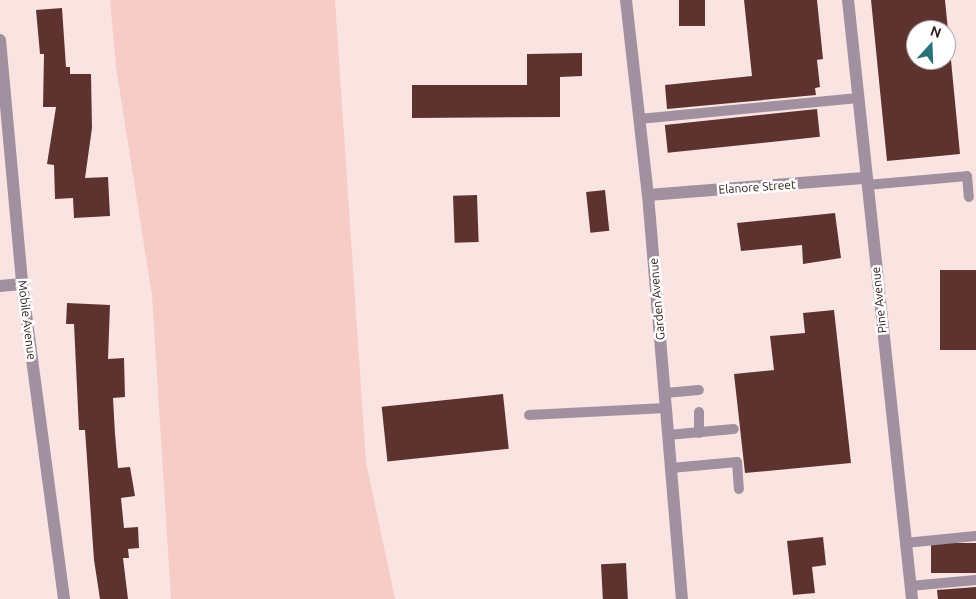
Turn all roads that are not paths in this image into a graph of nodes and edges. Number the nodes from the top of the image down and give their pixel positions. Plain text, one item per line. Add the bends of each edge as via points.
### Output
1 (626, 0) edge
2 (848, 0) edge
3 (0, 40) edge
4 (858, 98) junction
5 (639, 119) junction
6 (867, 182) junction
7 (648, 195) junction
8 (969, 197) dead end
9 (22, 284) junction
10 (0, 286) edge
11 (699, 390) dead end
12 (665, 393) junction
13 (666, 408) junction
14 (698, 412) dead end
15 (529, 415) dead end
16 (734, 429) dead end
17 (699, 433) junction
18 (668, 435) junction
19 (671, 468) junction
20 (739, 489) dead end
21 (976, 536) edge
22 (906, 543) junction
23 (976, 580) edge
24 (910, 586) junction
25 (64, 599) edge
26 (682, 599) edge
27 (912, 599) edge

1 - 5 street, Garden Avenue
2 - 4 street, Pine Avenue
3 - 9 street, Mobile Avenue
4 - 5 lane
4 - 6 street, Pine Avenue
5 - 7 street, Garden Avenue
6 - 7 street, Elanore Street
6 - 8 lane via 967,176
6 - 22 street, Pine Avenue
7 - 12 street, Garden Avenue
9 - 10 street
9 - 25 street, Mobile Avenue
11 - 12 lane
12 - 13 street, Garden Avenue
13 - 15 lane
13 - 18 street, Garden Avenue
14 - 17 lane
16 - 17 lane
17 - 18 lane
18 - 19 street, Garden Avenue
19 - 20 lane via 736,462
19 - 26 street, Garden Avenue
21 - 22 lane
22 - 24 street, Pine Avenue
23 - 24 lane
24 - 27 street, Pine Avenue

